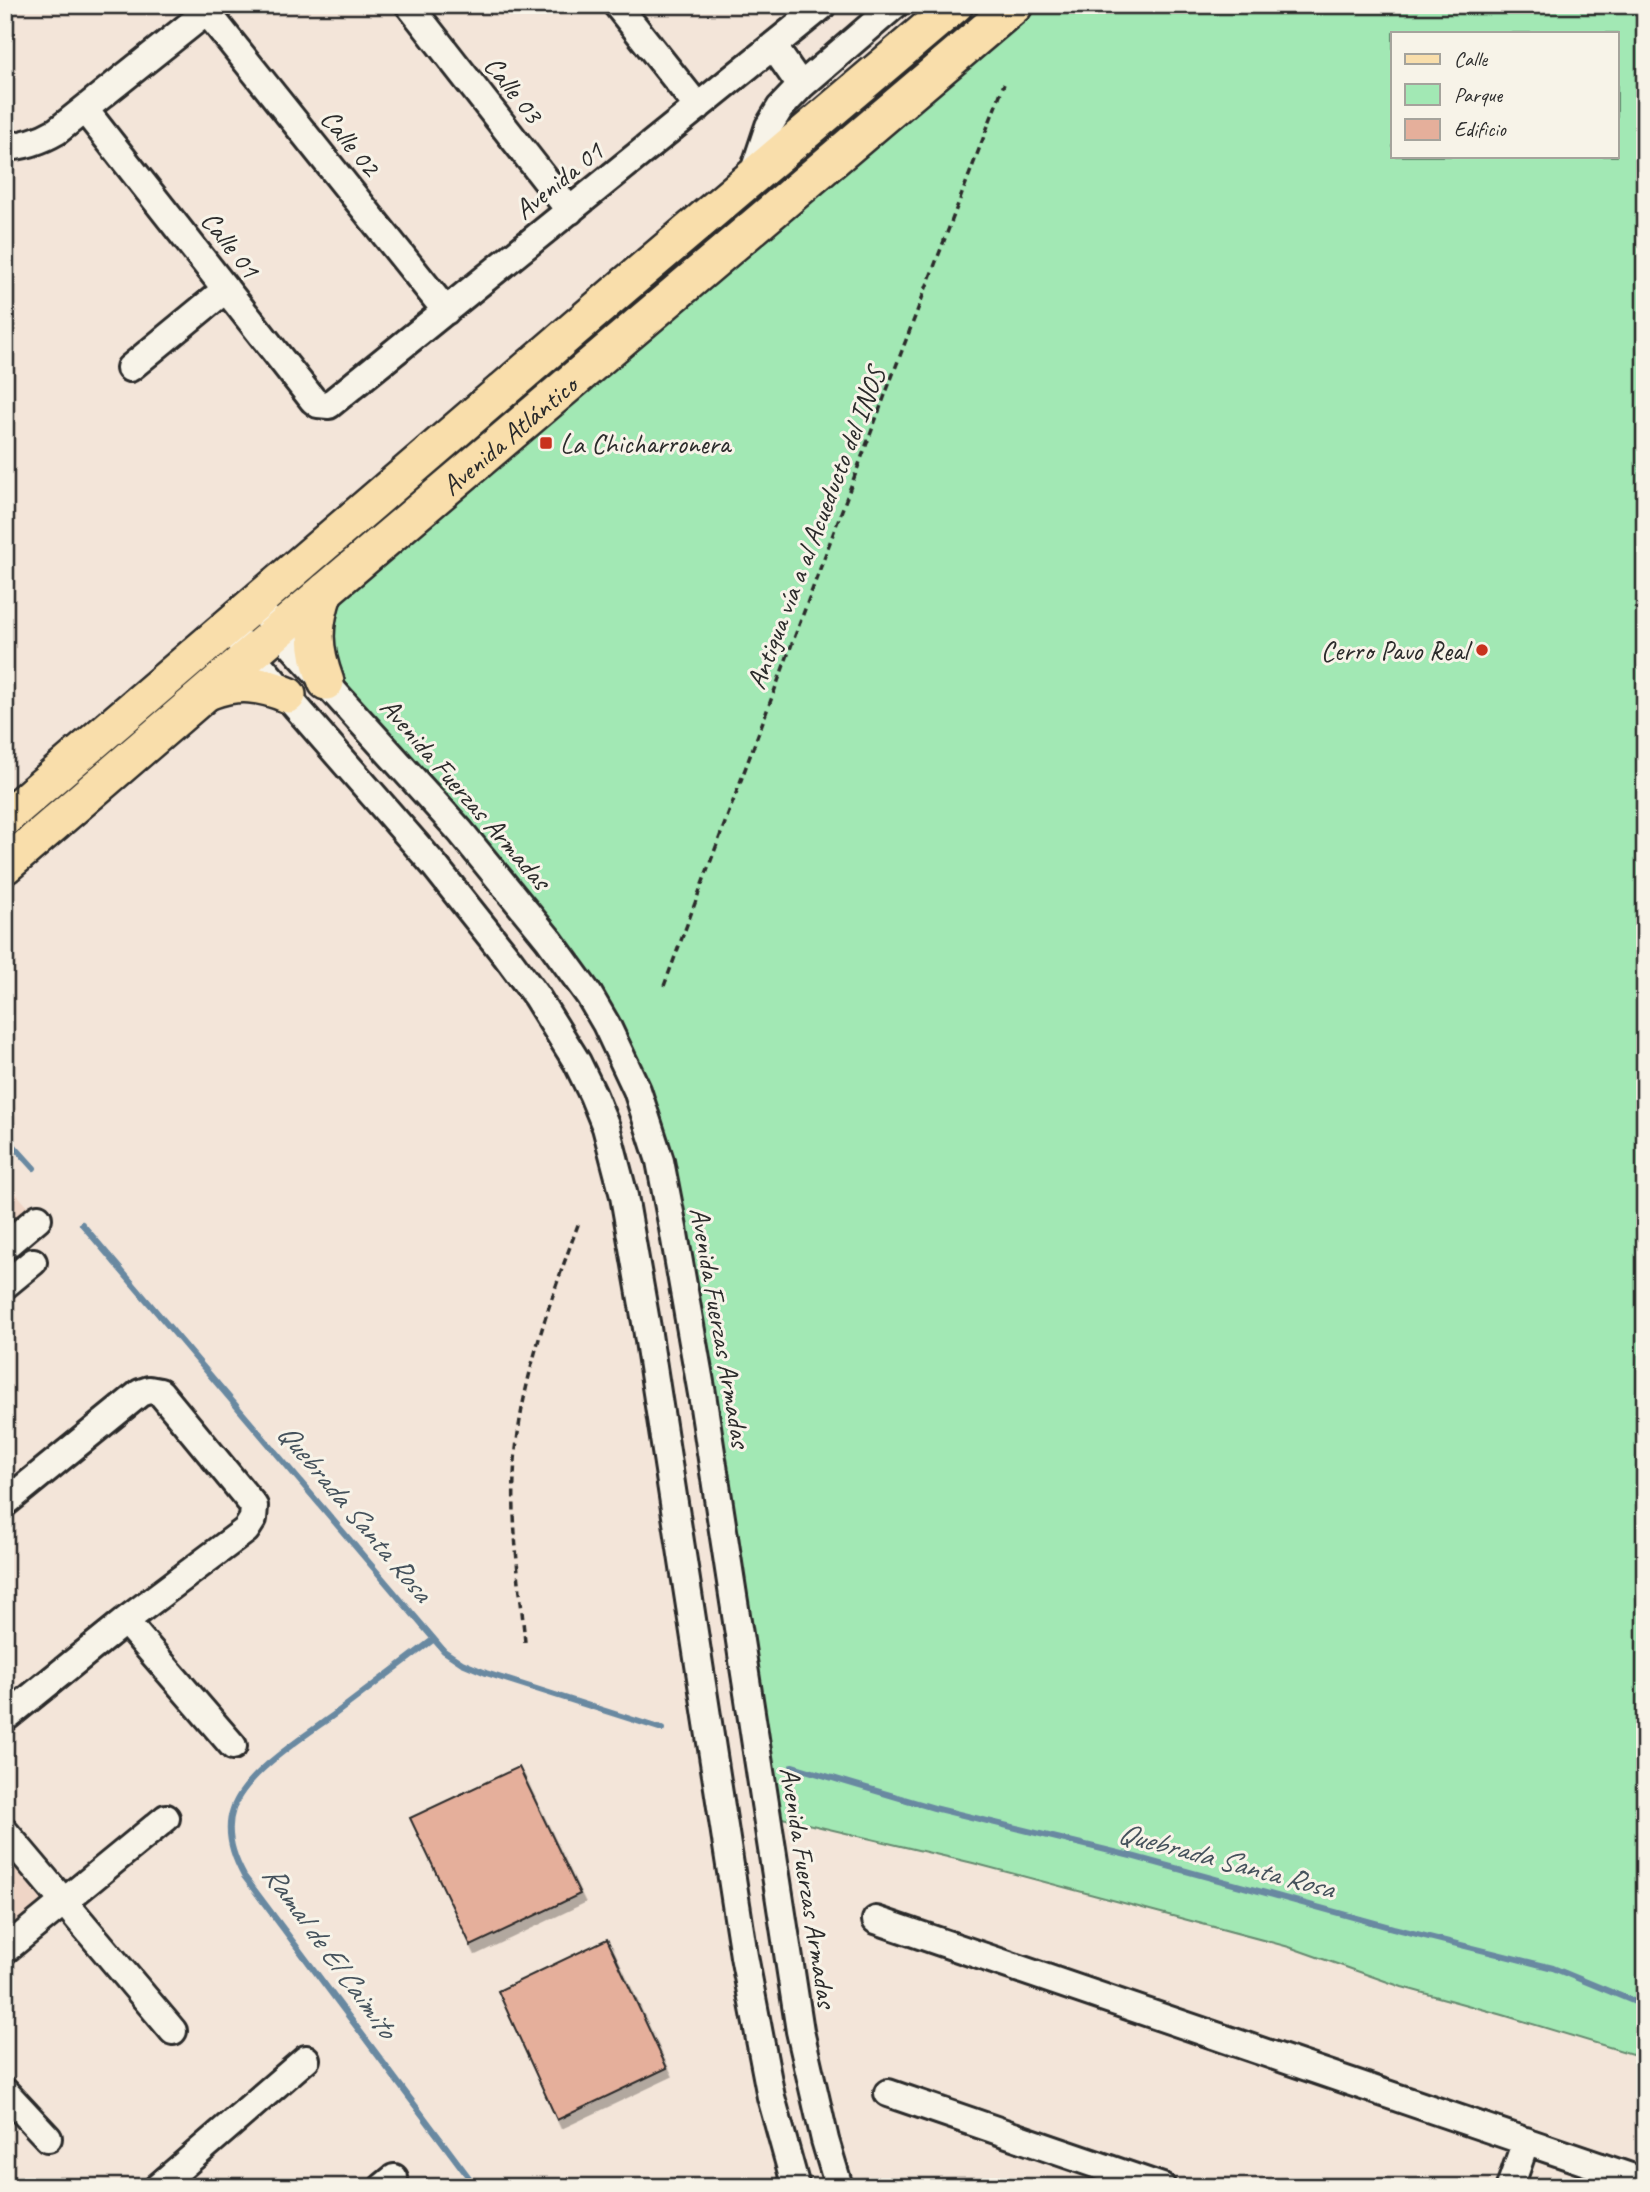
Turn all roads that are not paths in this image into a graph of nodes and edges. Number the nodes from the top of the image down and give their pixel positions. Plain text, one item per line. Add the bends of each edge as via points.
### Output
1 (409, 5) edge
2 (617, 5) edge
3 (895, 5) edge
4 (956, 5) edge
5 (1015, 5) edge
6 (211, 9) edge
7 (825, 12) edge
8 (772, 46) junction
9 (801, 86) junction
10 (698, 107) junction
11 (85, 110) junction
12 (5, 147) edge
13 (751, 180) junction
14 (569, 211) junction
15 (226, 289) junction
16 (446, 312) junction
17 (130, 368) dead end
18 (334, 402) joint
19 (325, 591) junction
20 (255, 605) junction
21 (228, 628) junction
22 (278, 631) junction
23 (251, 654) junction
24 (326, 681) junction
25 (209, 691) junction
26 (288, 695) junction
27 (5, 818) edge
28 (5, 866) edge
29 (38, 1218) dead end
30 (5, 1246) edge
31 (33, 1262) dead end
32 (5, 1285) edge
33 (5, 1503) edge
34 (125, 1620) junction
35 (5, 1718) edge
36 (233, 1746) dead end
37 (166, 1818) dead end
38 (5, 1832) edge
39 (65, 1902) junction
40 (876, 1920) dead end
41 (5, 1950) edge
42 (173, 2031) dead end
43 (306, 2059) dead end
44 (5, 2092) edge
45 (888, 2093) dead end
46 (48, 2138) dead end
47 (1526, 2141) junction
48 (1645, 2182) edge
49 (159, 2187) edge
50 (796, 2187) edge
51 (839, 2187) edge
52 (1162, 2187) edge
53 (1510, 2187) edge

1 - 14 street, Calle 03
2 - 10 street
3 - 9 street
4 - 13 main road, Avenida Atlántico
5 - 19 main road, Avenida Atlántico
6 - 11 street
6 - 16 street, Calle 02
7 - 8 street, Avenida 01
8 - 9 street
8 - 10 street, Avenida 01
9 - 13 street via 769,126
10 - 14 street, Avenida 01
11 - 12 street via 41,141
11 - 15 street, Calle 01
13 - 20 main road, Avenida Atlántico
14 - 16 street, Avenida 01
15 - 17 street
15 - 18 street, Calle 01 via 313,400 323,405
16 - 18 street, Avenida 01
19 - 22 main road, Avenida Atlántico
19 - 24 main road via 317,613 315,645
20 - 21 main road, Avenida Atlántico
20 - 22 street, Avenida Fuerzas Armadas
21 - 23 street
21 - 27 main road, Avenida Atlántico
22 - 23 main road, Avenida Atlántico
22 - 24 street, Avenida Fuerzas Armadas
23 - 25 main road, Avenida Atlántico
23 - 26 street
24 - 51 street, Avenida Fuerzas Armadas via 460,831 562,958 606,1024 650,1128 666,1189 699,1381 800,2031
25 - 26 main road via 240,684
25 - 28 main road, Avenida Atlántico
26 - 50 street via 434,865 536,996 577,1062 606,1127 643,1303 751,1996 771,2097
29 - 30 street
31 - 32 street
33 - 34 street via 140,1393 160,1392 254,1506 253,1519 246,1530
34 - 35 street
34 - 36 street
37 - 39 street
38 - 39 street
39 - 41 street
39 - 42 street
40 - 47 street
43 - 49 street
44 - 46 street
45 - 52 street
47 - 48 street
47 - 53 street

